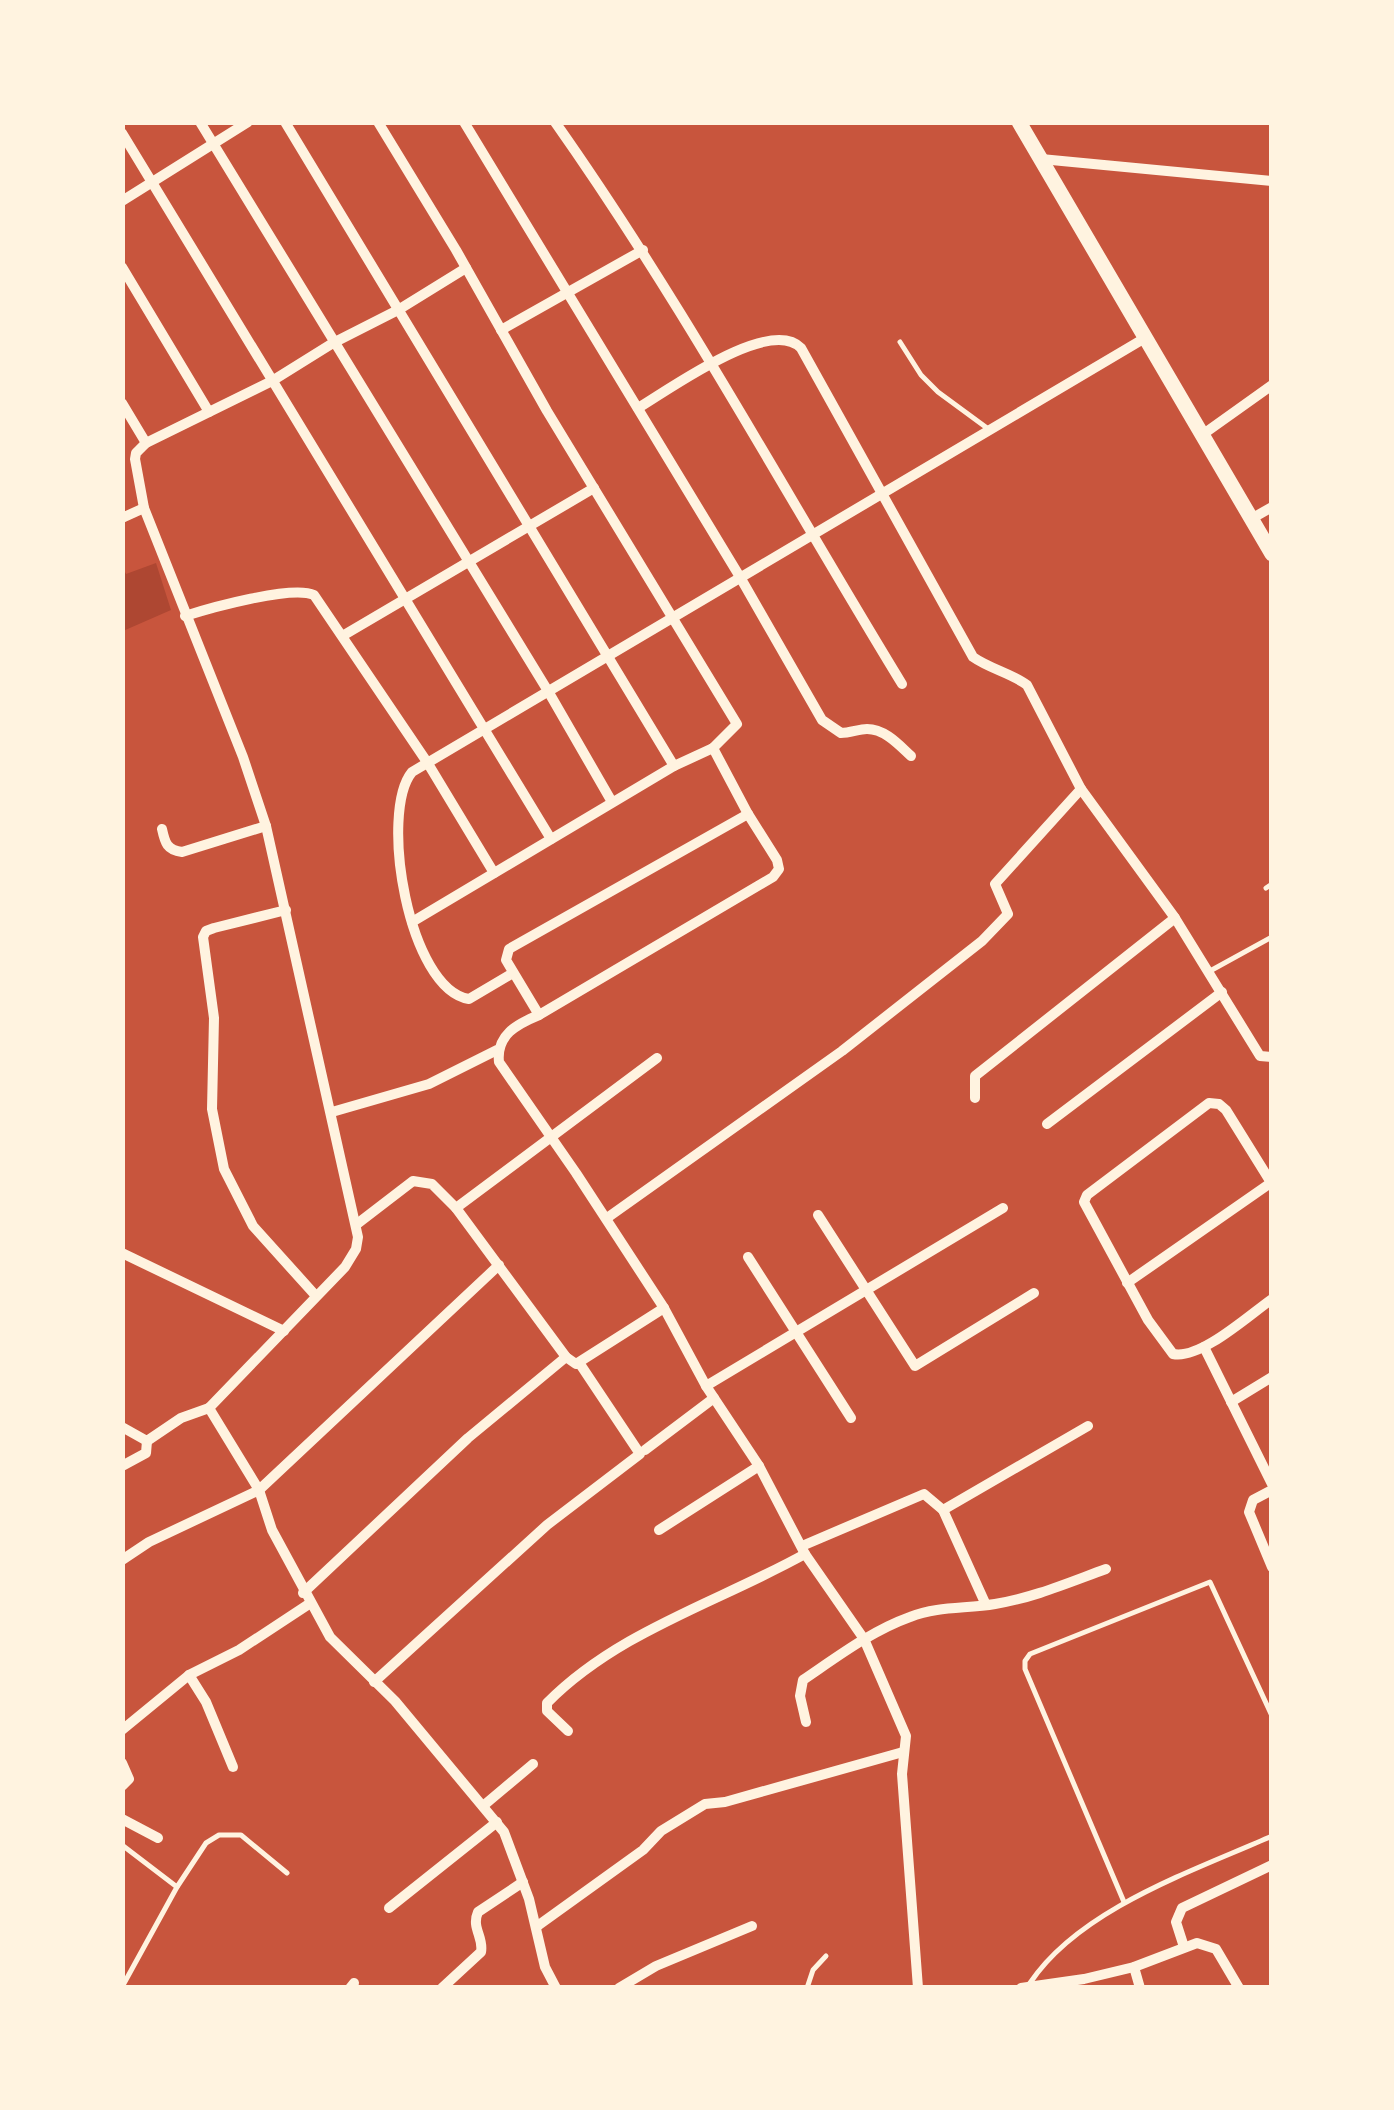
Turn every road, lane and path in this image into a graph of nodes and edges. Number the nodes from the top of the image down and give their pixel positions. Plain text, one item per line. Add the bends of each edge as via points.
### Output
1 (200, 122) edge
2 (248, 122) edge
3 (285, 122) edge
4 (378, 122) edge
5 (464, 122) edge
6 (555, 122) edge
7 (1019, 122) edge
8 (122, 133) edge
9 (213, 144) junction
10 (1041, 159) junction
11 (1272, 181) edge
12 (152, 182) junction
13 (122, 201) edge
14 (643, 250) junction
15 (122, 267) edge
16 (466, 268) junction
17 (568, 293) junction
18 (398, 310) junction
19 (501, 330) junction
20 (1145, 338) junction
21 (900, 342) dead end
22 (332, 343) junction
23 (712, 364) junction
24 (272, 380) junction
25 (1272, 385) edge
26 (122, 403) edge
27 (638, 408) junction
28 (210, 412) junction
29 (989, 430) junction
30 (1202, 436) junction
31 (146, 443) junction
32 (594, 488) junction
33 (883, 492) junction
34 (1272, 507) edge
35 (144, 508) junction
36 (122, 518) edge
37 (1252, 519) junction
38 (527, 526) junction
39 (811, 536) junction
40 (1272, 554) edge
41 (469, 562) junction
42 (740, 578) junction
43 (405, 599) junction
44 (184, 616) junction
45 (674, 616) junction
46 (344, 636) junction
47 (606, 657) junction
48 (902, 684) dead end
49 (548, 691) junction
50 (485, 728) junction
51 (713, 748) junction
52 (912, 756) dead end
53 (427, 762) junction
54 (674, 766) junction
55 (1082, 789) junction
56 (612, 802) junction
57 (748, 814) junction
58 (266, 826) junction
59 (162, 830) dead end
60 (550, 839) junction
61 (494, 873) junction
62 (286, 910) junction
63 (1175, 918) junction
64 (412, 922) junction
65 (1272, 937) edge
66 (1210, 971) junction
67 (513, 973) junction
68 (1222, 992) junction
69 (539, 1015) junction
70 (498, 1050) junction
71 (1272, 1057) edge
72 (656, 1058) dead end
73 (975, 1098) dead end
74 (332, 1112) junction
75 (1047, 1124) dead end
76 (549, 1136) junction
77 (1271, 1183) edge
78 (456, 1208) junction
79 (1003, 1208) dead end
80 (818, 1215) dead end
81 (607, 1218) junction
82 (356, 1224) junction
83 (122, 1252) edge
84 (748, 1257) dead end
85 (499, 1265) junction
86 (1128, 1283) junction
87 (865, 1290) junction
88 (1034, 1293) dead end
89 (316, 1296) junction
90 (1272, 1298) edge
91 (664, 1308) junction
92 (284, 1330) junction
93 (795, 1332) junction
94 (1204, 1347) junction
95 (566, 1357) junction
96 (580, 1364) junction
97 (1272, 1376) edge
98 (706, 1386) junction
99 (714, 1398) junction
100 (1231, 1402) junction
101 (209, 1408) junction
102 (851, 1418) dead end
103 (122, 1426) edge
104 (1088, 1426) dead end
105 (147, 1441) junction
106 (645, 1450) dead end
107 (122, 1466) edge
108 (759, 1466) junction
109 (1272, 1487) edge
110 (259, 1490) junction
111 (942, 1510) junction
112 (659, 1530) dead end
113 (804, 1550) junction
114 (122, 1560) edge
115 (1272, 1568) edge
116 (1106, 1569) dead end
117 (306, 1598) junction
118 (986, 1605) junction
119 (864, 1639) junction
120 (189, 1675) junction
121 (374, 1682) junction
122 (1272, 1716) edge
123 (806, 1722) dead end
124 (122, 1730) edge
125 (568, 1731) dead end
126 (903, 1752) junction
127 (122, 1763) edge
128 (533, 1764) dead end
129 (233, 1768) dead end
130 (122, 1786) edge
131 (483, 1806) junction
132 (122, 1819) edge
133 (497, 1822) junction
134 (1272, 1836) edge
135 (158, 1838) dead end
136 (122, 1845) edge
137 (1272, 1865) edge
138 (287, 1873) dead end
139 (523, 1882) junction
140 (176, 1886) junction
141 (1124, 1902) junction
142 (389, 1908) dead end
143 (752, 1926) dead end
144 (536, 1927) junction
145 (1184, 1948) junction
146 (826, 1956) dead end
147 (1134, 1967) junction
148 (122, 1986) edge
149 (1025, 1986) edge
150 (442, 1988) edge
151 (556, 1988) edge
152 (619, 1988) edge
153 (807, 1988) edge
154 (918, 1988) edge
155 (1140, 1988) edge
156 (1239, 1988) edge

1 - 9 street
2 - 9 street
3 - 18 street
4 - 16 street
5 - 17 street
6 - 14 street
7 - 10 main road
8 - 12 street
9 - 12 street
9 - 22 street
10 - 11 street
10 - 20 main road
12 - 13 street
12 - 24 street
14 - 17 street
14 - 23 street
15 - 28 street
16 - 18 street
16 - 19 street
17 - 19 street
17 - 27 street
18 - 22 street
18 - 38 street
19 - 32 street
20 - 29 street
20 - 30 main road
21 - 29 lane via 920,375
22 - 24 street
22 - 41 street
23 - 27 street
23 - 33 street via 760,342 792,339
23 - 39 street
24 - 28 street
24 - 43 street
25 - 30 street
26 - 31 street
27 - 42 street
28 - 31 street
29 - 33 street
30 - 37 main road
31 - 35 street via 136,452
32 - 38 street
32 - 45 street
33 - 39 street
33 - 55 street via 973,657 1027,685
34 - 37 street
35 - 36 street
35 - 44 street
37 - 40 main road
38 - 41 street
38 - 47 street
39 - 42 street
39 - 48 street
41 - 43 street
41 - 49 street
42 - 45 street
42 - 52 street via 822,720 841,733 868,728 889,736
43 - 46 street
43 - 50 street
44 - 46 street via 307,591
44 - 58 street
45 - 47 street
45 - 51 street via 736,719 735,729
46 - 53 street
47 - 49 street
47 - 54 street
49 - 50 street
49 - 56 street
50 - 53 street
50 - 60 street
51 - 54 street
51 - 57 street
53 - 61 street
53 - 64 street via 403,783 400,812 402,880
54 - 56 street
55 - 63 street
55 - 81 street via 995,884 1008,914 982,940 842,1052
56 - 60 street
57 - 67 street via 509,949
57 - 69 street via 777,860 773,878
58 - 59 street via 182,852 166,844
58 - 62 street
60 - 61 street
61 - 64 street
62 - 74 street
62 - 89 street via 214,928 203,937 214,1018 212,1109 224,1169 253,1226
63 - 66 street
63 - 73 street via 975,1076
64 - 67 street via 432,972 461,998
65 - 66 lane
66 - 68 street
67 - 69 street
68 - 71 street via 1260,1056
68 - 75 street
69 - 70 street via 509,1030
70 - 74 street via 418,1088
70 - 76 street via 505,1075
72 - 76 street
74 - 82 street
76 - 78 street
76 - 81 street
77 - 86 street
77 - 86 street via 1226,1110 1209,1103 1087,1195 1084,1202
78 - 82 street via 432,1184 414,1181
78 - 85 street
79 - 87 street
80 - 87 street
81 - 91 street
82 - 89 street via 356,1250
83 - 92 street
84 - 93 street
85 - 95 street
85 - 110 street
86 - 94 street via 1168,1351 1178,1356
87 - 88 street via 917,1367
87 - 93 street
89 - 92 street
90 - 94 street
91 - 96 street
91 - 98 street
92 - 101 street
93 - 98 street
93 - 102 street
94 - 100 street
95 - 96 street
95 - 117 street via 468,1438
96 - 121 street via 640,1454 548,1525
97 - 100 street
98 - 99 street
99 - 106 street
99 - 108 street
100 - 109 street
101 - 105 street
101 - 110 street
103 - 105 street
104 - 111 street
105 - 107 street via 146,1452
108 - 112 street
108 - 113 street
109 - 115 street via 1253,1500 1249,1512
110 - 114 street
110 - 117 street
111 - 113 street via 918,1495
111 - 118 street
113 - 119 street
113 - 125 street via 759,1580 627,1640 595,1662 547,1703 547,1712
116 - 118 street
117 - 120 street via 239,1650
117 - 121 street via 330,1637
118 - 119 street via 936,1609
119 - 123 street via 803,1680
119 - 126 street via 904,1729
120 - 124 street
120 - 129 street
121 - 131 street
122 - 141 lane via 1210,1582 1024,1661
126 - 144 street via 706,1804
126 - 154 street
127 - 130 street via 130,1779
128 - 131 street
131 - 133 street
132 - 135 street
133 - 139 street
133 - 142 street
134 - 141 lane
136 - 140 lane
137 - 145 street via 1182,1908 1176,1922
138 - 140 lane via 240,1835 219,1835
139 - 144 street
139 - 150 street via 478,1912 481,1952
140 - 148 lane
141 - 149 lane via 1054,1953
143 - 152 street
144 - 151 street
145 - 147 street
145 - 156 street via 1196,1943 1216,1949
146 - 153 lane
147 - 149 street
147 - 155 street

